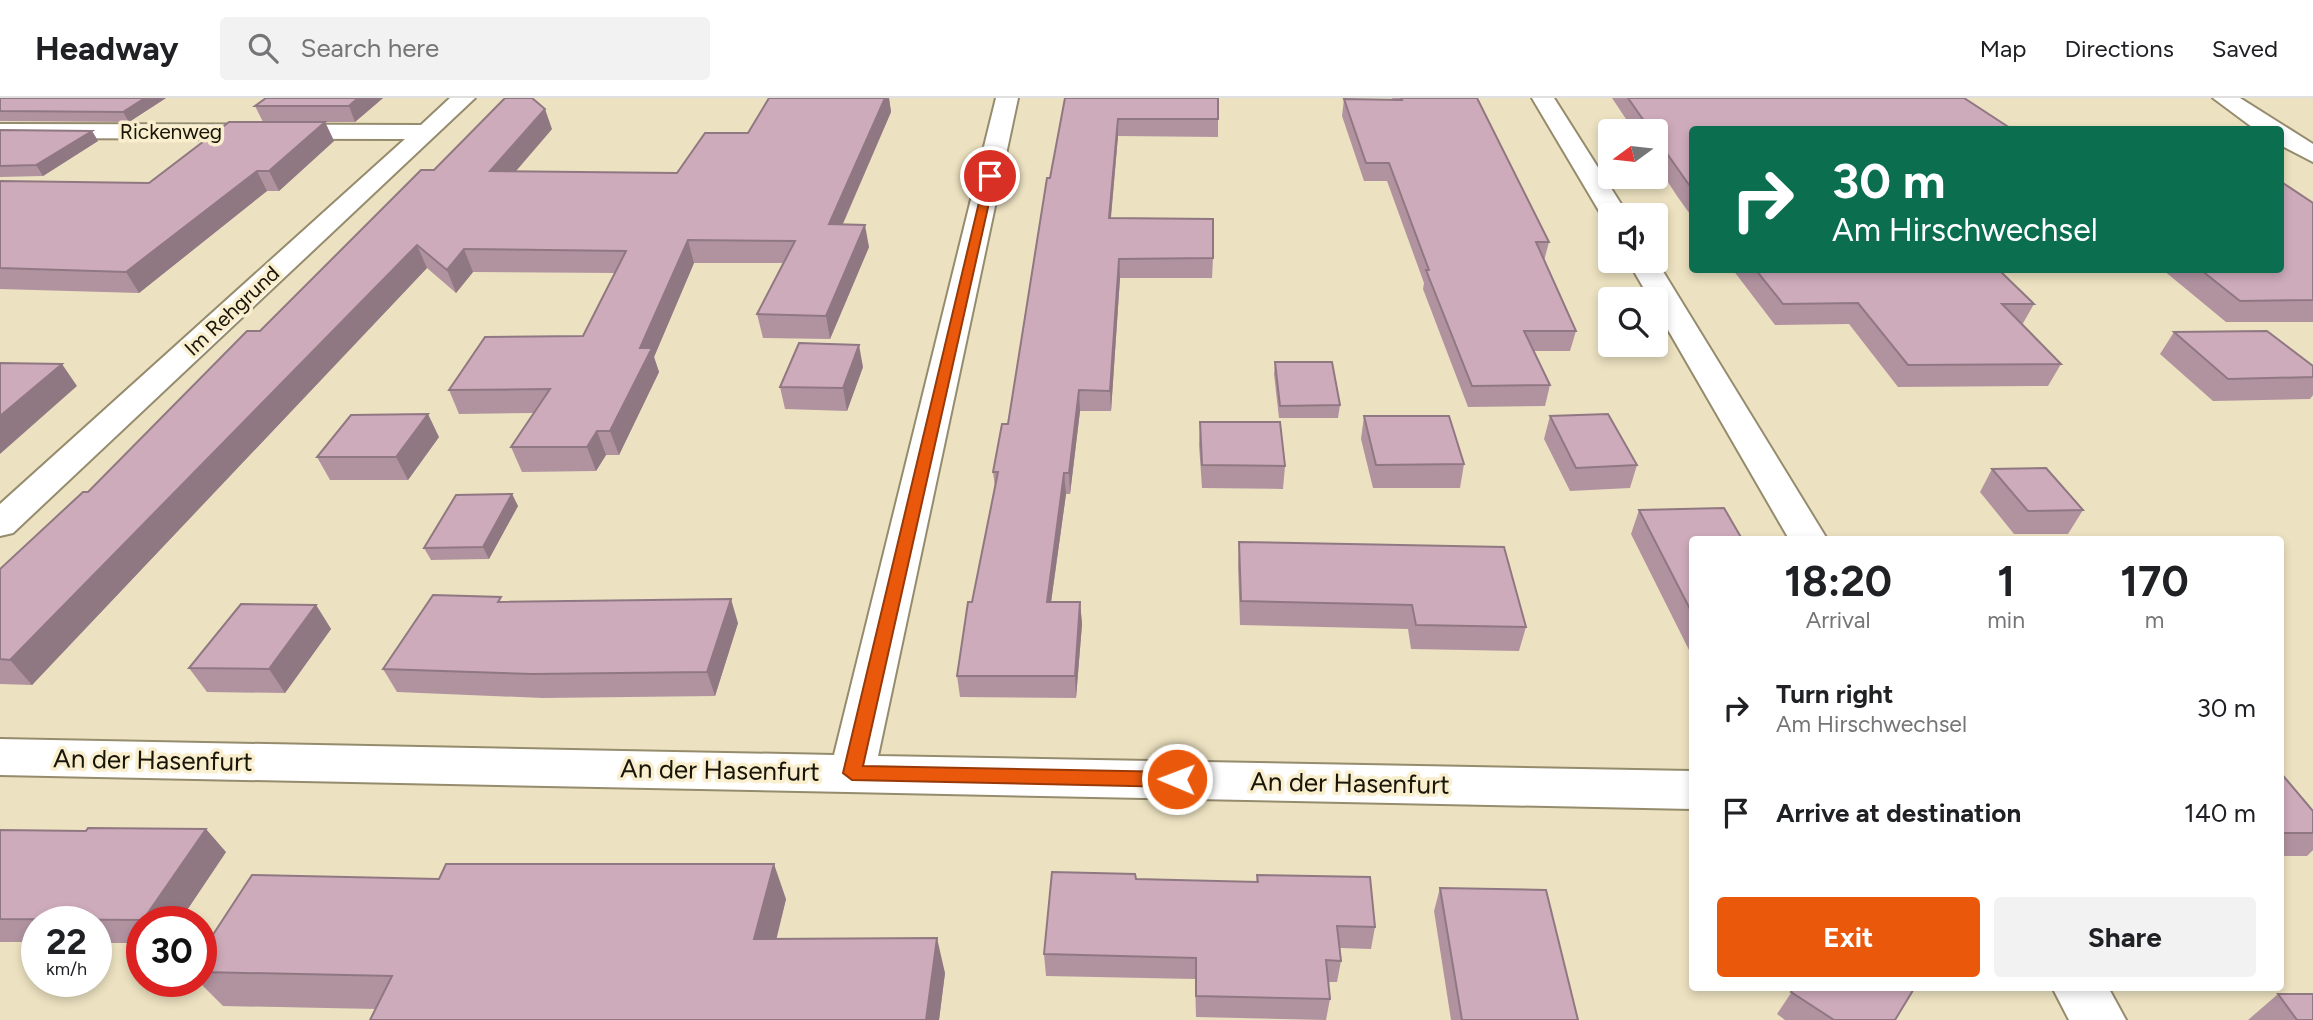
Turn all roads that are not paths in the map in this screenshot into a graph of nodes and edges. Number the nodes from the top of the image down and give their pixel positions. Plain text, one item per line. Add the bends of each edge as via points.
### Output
1 (464, 98) edge
2 (1007, 98) edge
3 (1543, 98) edge
4 (2224, 98) edge
5 (2267, 126) edge
6 (0, 131) edge
7 (427, 132) junction
8 (2284, 137) edge
9 (2313, 155) edge
10 (1608, 203) edge
11 (1649, 273) edge
12 (0, 524) edge
13 (1806, 536) edge
14 (0, 757) edge
15 (852, 773) junction
16 (1689, 790) edge
17 (2081, 991) edge
18 (2099, 1020) edge

1 - 7 street, Im Rehgrund
2 - 15 street
3 - 10 street
4 - 5 street
6 - 7 street, Rickenweg
7 - 12 street, Im Rehgrund
8 - 9 street
11 - 13 street
14 - 15 street, An der Hasenfurt
15 - 16 street, An der Hasenfurt
17 - 18 street

